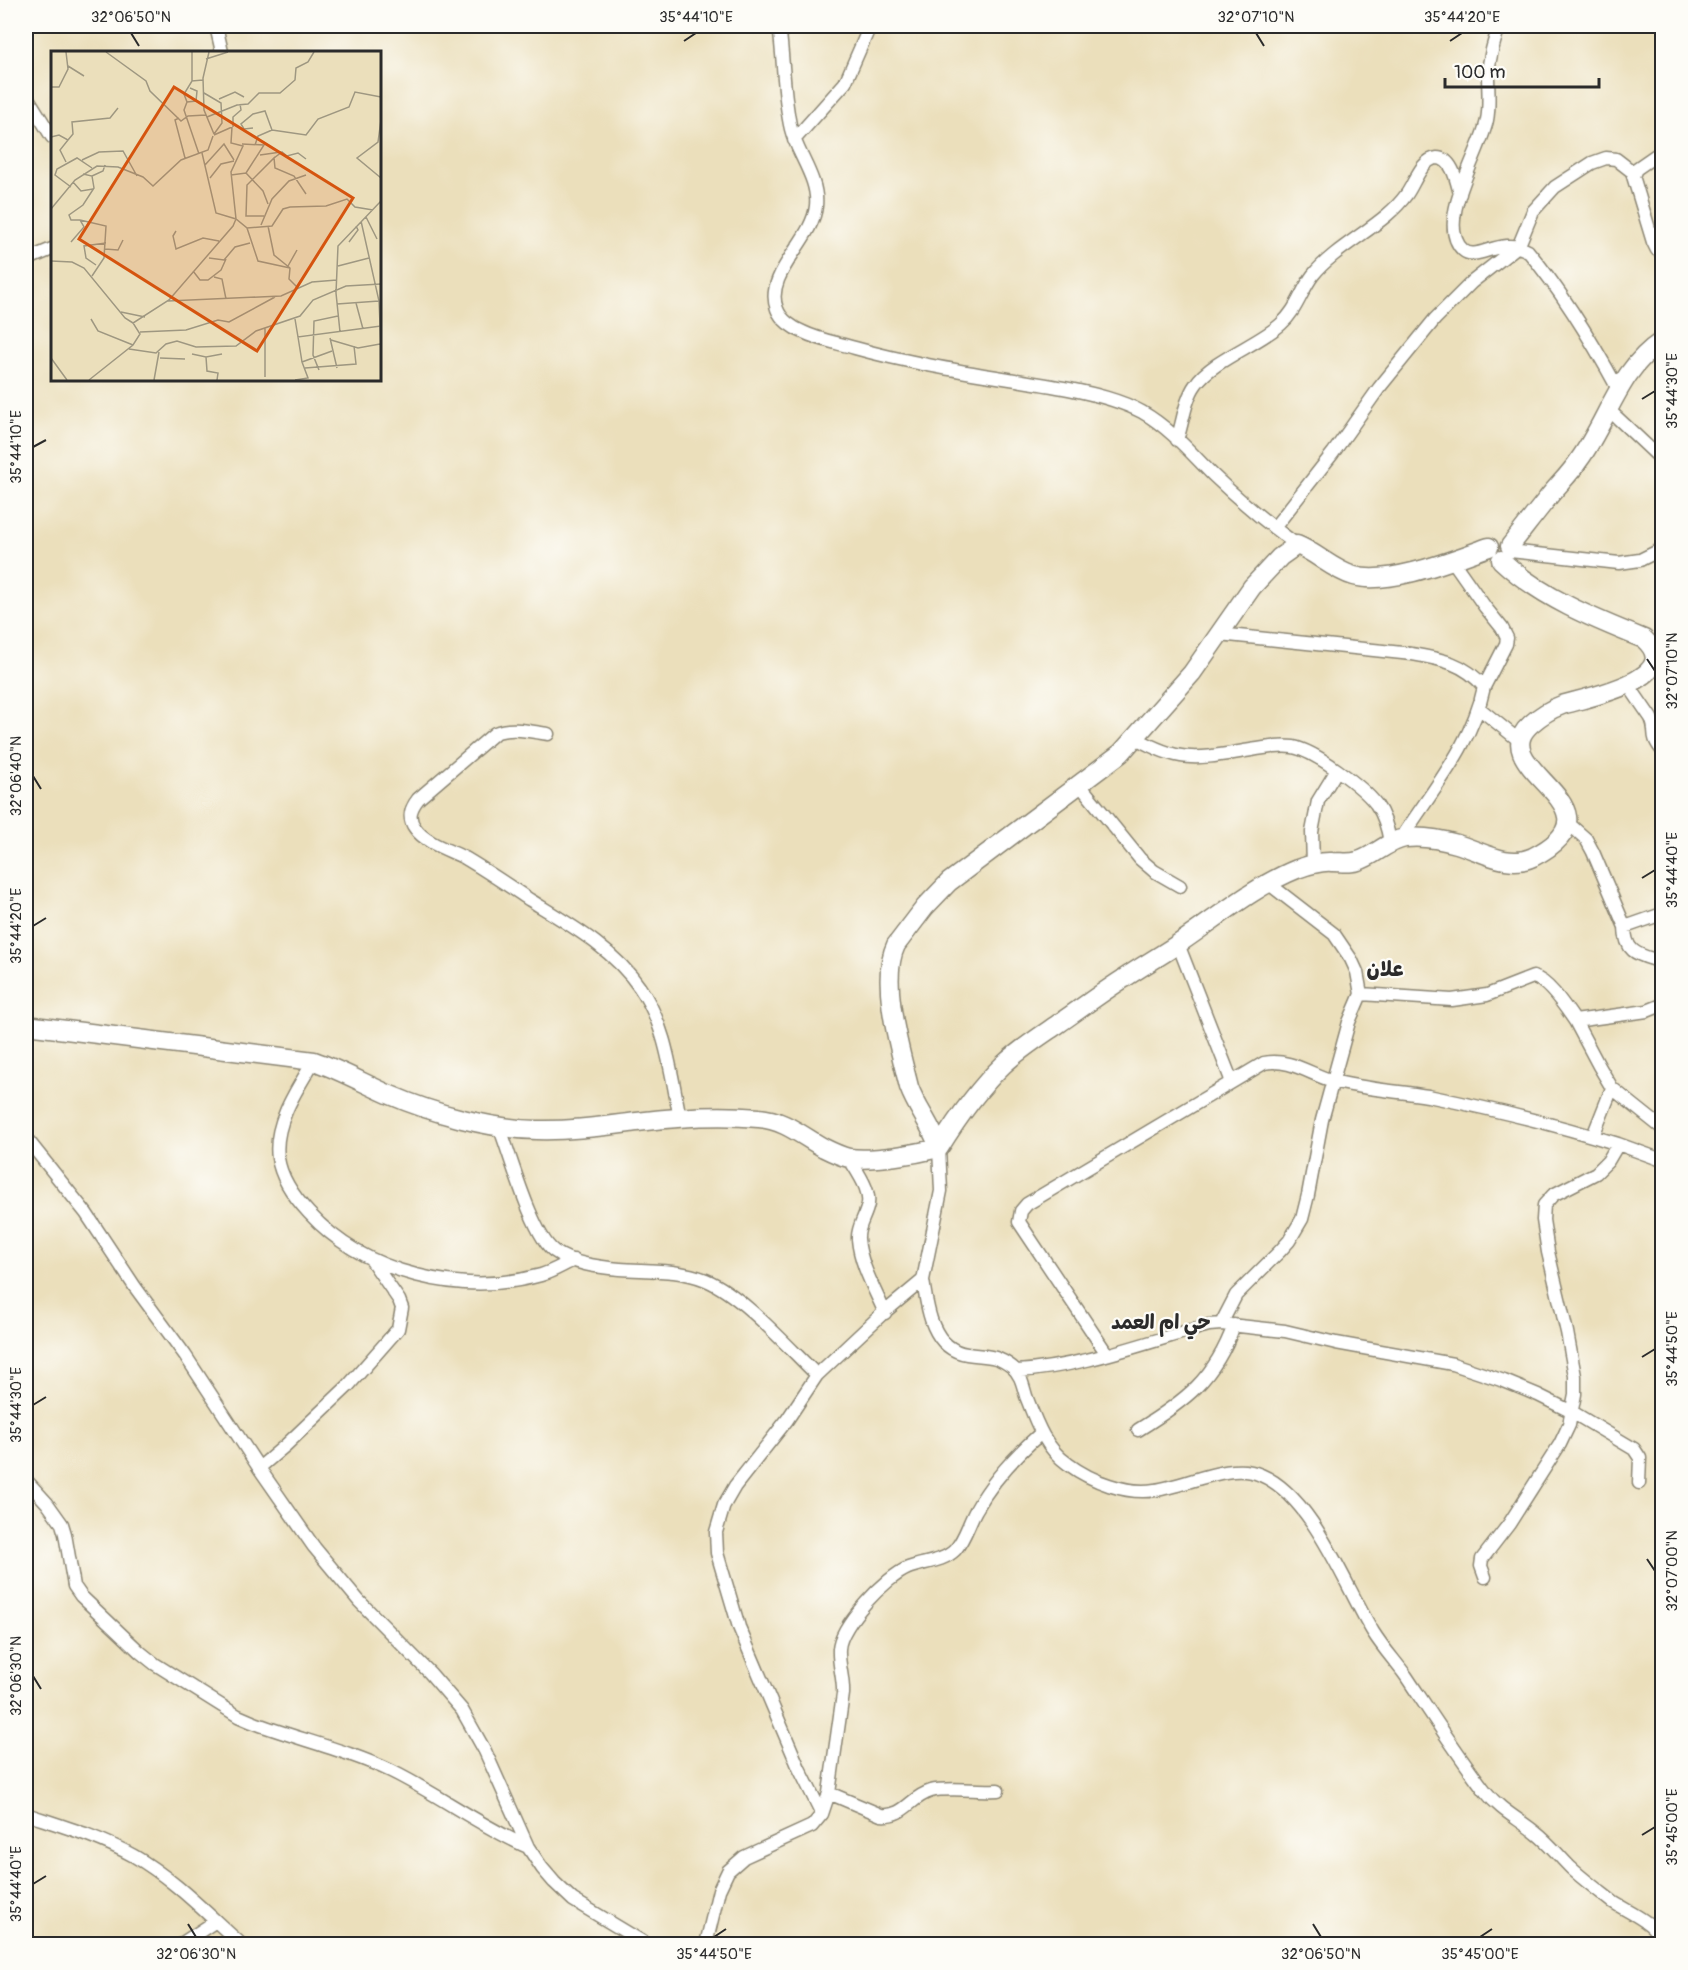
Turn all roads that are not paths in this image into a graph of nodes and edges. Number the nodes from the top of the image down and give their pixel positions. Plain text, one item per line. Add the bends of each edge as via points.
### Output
1 (216, 26) edge
2 (779, 26) edge
3 (870, 26) edge
4 (1499, 26) edge
5 (222, 51) edge
6 (26, 95) edge
7 (51, 135) edge
8 (794, 140) junction
9 (1662, 151) edge
10 (1634, 173) junction
11 (1460, 194) junction
12 (1519, 245) junction
13 (51, 249) edge
14 (1662, 251) edge
15 (26, 260) edge
16 (1662, 341) edge
17 (1618, 389) junction
18 (1609, 410) junction
19 (1178, 440) junction
20 (1662, 460) edge
21 (1274, 528) junction
22 (1297, 545) junction
23 (1502, 549) junction
24 (1662, 549) edge
25 (1452, 560) junction
26 (1219, 634) junction
27 (1660, 663) edge
28 (1629, 686) junction
29 (1484, 687) junction
30 (1480, 709) junction
31 (548, 734) dead end
32 (1136, 738) junction
33 (1521, 742) junction
34 (1662, 750) edge
35 (1337, 770) junction
36 (1080, 785) junction
37 (1568, 823) junction
38 (1396, 841) junction
39 (1313, 864) junction
40 (1268, 883) junction
41 (1179, 886) dead end
42 (1662, 914) edge
43 (1625, 927) junction
44 (1178, 944) junction
45 (1662, 962) edge
46 (1361, 994) junction
47 (1662, 1005) edge
48 (1575, 1021) junction
49 (26, 1025) edge
50 (314, 1061) junction
51 (1333, 1081) junction
52 (1232, 1082) junction
53 (1612, 1088) junction
54 (680, 1118) junction
55 (500, 1126) junction
56 (1662, 1128) edge
57 (1593, 1136) junction
58 (26, 1138) edge
59 (1618, 1144) junction
60 (939, 1148) junction
61 (849, 1158) junction
62 (1662, 1160) edge
63 (371, 1260) junction
64 (574, 1260) junction
65 (923, 1280) junction
66 (885, 1313) junction
67 (1228, 1324) junction
68 (1107, 1354) junction
69 (1017, 1371) junction
70 (817, 1375) junction
71 (1572, 1412) junction
72 (1138, 1430) dead end
73 (1041, 1433) junction
74 (259, 1468) junction
75 (26, 1480) edge
76 (1639, 1483) dead end
77 (1485, 1578) dead end
78 (998, 1790) dead end
79 (830, 1793) junction
80 (26, 1814) edge
81 (822, 1814) junction
82 (528, 1847) junction
83 (216, 1921) junction
84 (181, 1944) edge
85 (241, 1944) edge
86 (646, 1944) edge
87 (706, 1944) edge
88 (1656, 1944) edge

1 - 5 street
2 - 8 street
3 - 8 street via 845,83
4 - 11 street via 1489,60 1485,128
6 - 7 street
8 - 19 street via 813,183 816,207 774,294 778,312 789,324 821,339 911,363 1110,399 1141,412
9 - 10 street
10 - 12 street via 1612,157 1592,163 1562,181 1533,212
10 - 14 street via 1653,242 1656,250
11 - 12 street via 1453,224 1461,249 1473,254 1501,245
11 - 19 street via 1446,162 1434,159 1425,164 1395,207 1313,275 1283,323 1199,379 1190,394
12 - 17 street via 1528,250 1565,300
12 - 21 street via 1435,319
13 - 15 street
16 - 17 street via 1643,355
17 - 18 street
18 - 20 street
18 - 23 street via 1580,459
19 - 21 street
21 - 22 street
22 - 25 street via 1364,578 1413,572
22 - 26 street via 1252,587
23 - 24 street via 1619,563 1640,560
23 - 25 street
23 - 27 street via 1514,572 1532,585 1644,639 1653,646
25 - 29 street via 1505,633 1506,644
26 - 29 street via 1441,659 1470,672
26 - 32 street via 1192,673
27 - 28 street
28 - 33 street via 1552,709 1529,726
28 - 34 street via 1651,718 1654,739
29 - 30 street
30 - 33 street
30 - 38 street via 1458,752
31 - 54 street via 511,730 495,733 418,799 411,820 419,832 566,922 612,956 629,974 641,988 662,1033
32 - 35 street via 1182,757 1293,747
32 - 36 street
33 - 37 street via 1525,759 1562,804
35 - 38 street via 1376,804
35 - 39 street via 1316,808
36 - 41 street via 1140,859
36 - 60 street via 949,882 891,954 890,999 901,1056 913,1100
37 - 38 street via 1558,840 1520,861 1504,860 1436,838
37 - 43 street via 1586,839
38 - 39 street via 1359,861
39 - 40 street
40 - 44 street
40 - 46 street via 1334,934 1357,972
42 - 43 street
43 - 45 street via 1632,950
44 - 52 street
44 - 60 street via 1018,1052 975,1097
46 - 48 street via 1466,999 1537,977
46 - 51 street
47 - 48 street via 1647,1011
48 - 53 street
49 - 50 street
50 - 55 street via 397,1098
50 - 63 street via 285,1113 278,1159 298,1201 322,1227
51 - 52 street via 1285,1062 1272,1061 1256,1066
51 - 57 street via 1501,1111
51 - 67 street via 1302,1219 1280,1251 1236,1295
52 - 68 street via 1070,1177 1021,1211 1019,1222 1025,1232
53 - 56 street
53 - 57 street
54 - 55 street via 564,1130
54 - 61 street via 771,1119
55 - 64 street via 536,1227 555,1252
57 - 59 street
58 - 74 street via 86,1213
59 - 62 street
59 - 71 street via 1603,1167 1553,1195 1542,1211 1575,1376
60 - 61 street
60 - 65 street via 941,1191
61 - 66 street via 868,1196 868,1207 858,1231 861,1256
63 - 64 street via 410,1274 488,1283 544,1275
63 - 74 street via 399,1299 402,1308 398,1329 340,1393
64 - 70 street via 688,1275 713,1284 754,1314
65 - 66 street
65 - 69 street via 931,1320 945,1343 965,1354 999,1358
66 - 70 street
67 - 68 street
67 - 71 street via 1285,1331 1453,1364 1504,1381
67 - 72 street via 1228,1342 1196,1389
68 - 69 street via 1050,1368
69 - 73 street
70 - 81 street via 735,1486 722,1512 715,1543 739,1628
71 - 76 street via 1634,1449 1640,1458
71 - 77 street via 1560,1444 1482,1559
73 - 79 street via 995,1482 954,1550 892,1578 875,1592 844,1631 839,1650 843,1694
73 - 88 street via 1070,1465 1129,1490 1156,1490 1244,1471 1273,1481 1309,1518 1374,1635 1489,1796 1544,1840 1587,1882 1653,1928
74 - 82 street via 345,1586 462,1710 486,1751
75 - 82 street via 62,1524 77,1592 155,1664 238,1716 388,1770
78 - 79 street via 936,1790 888,1816
79 - 81 street
80 - 83 street via 97,1838 134,1856
81 - 87 street via 812,1826 744,1857 732,1867 719,1890
82 - 86 street via 564,1893
83 - 84 street
83 - 85 street

